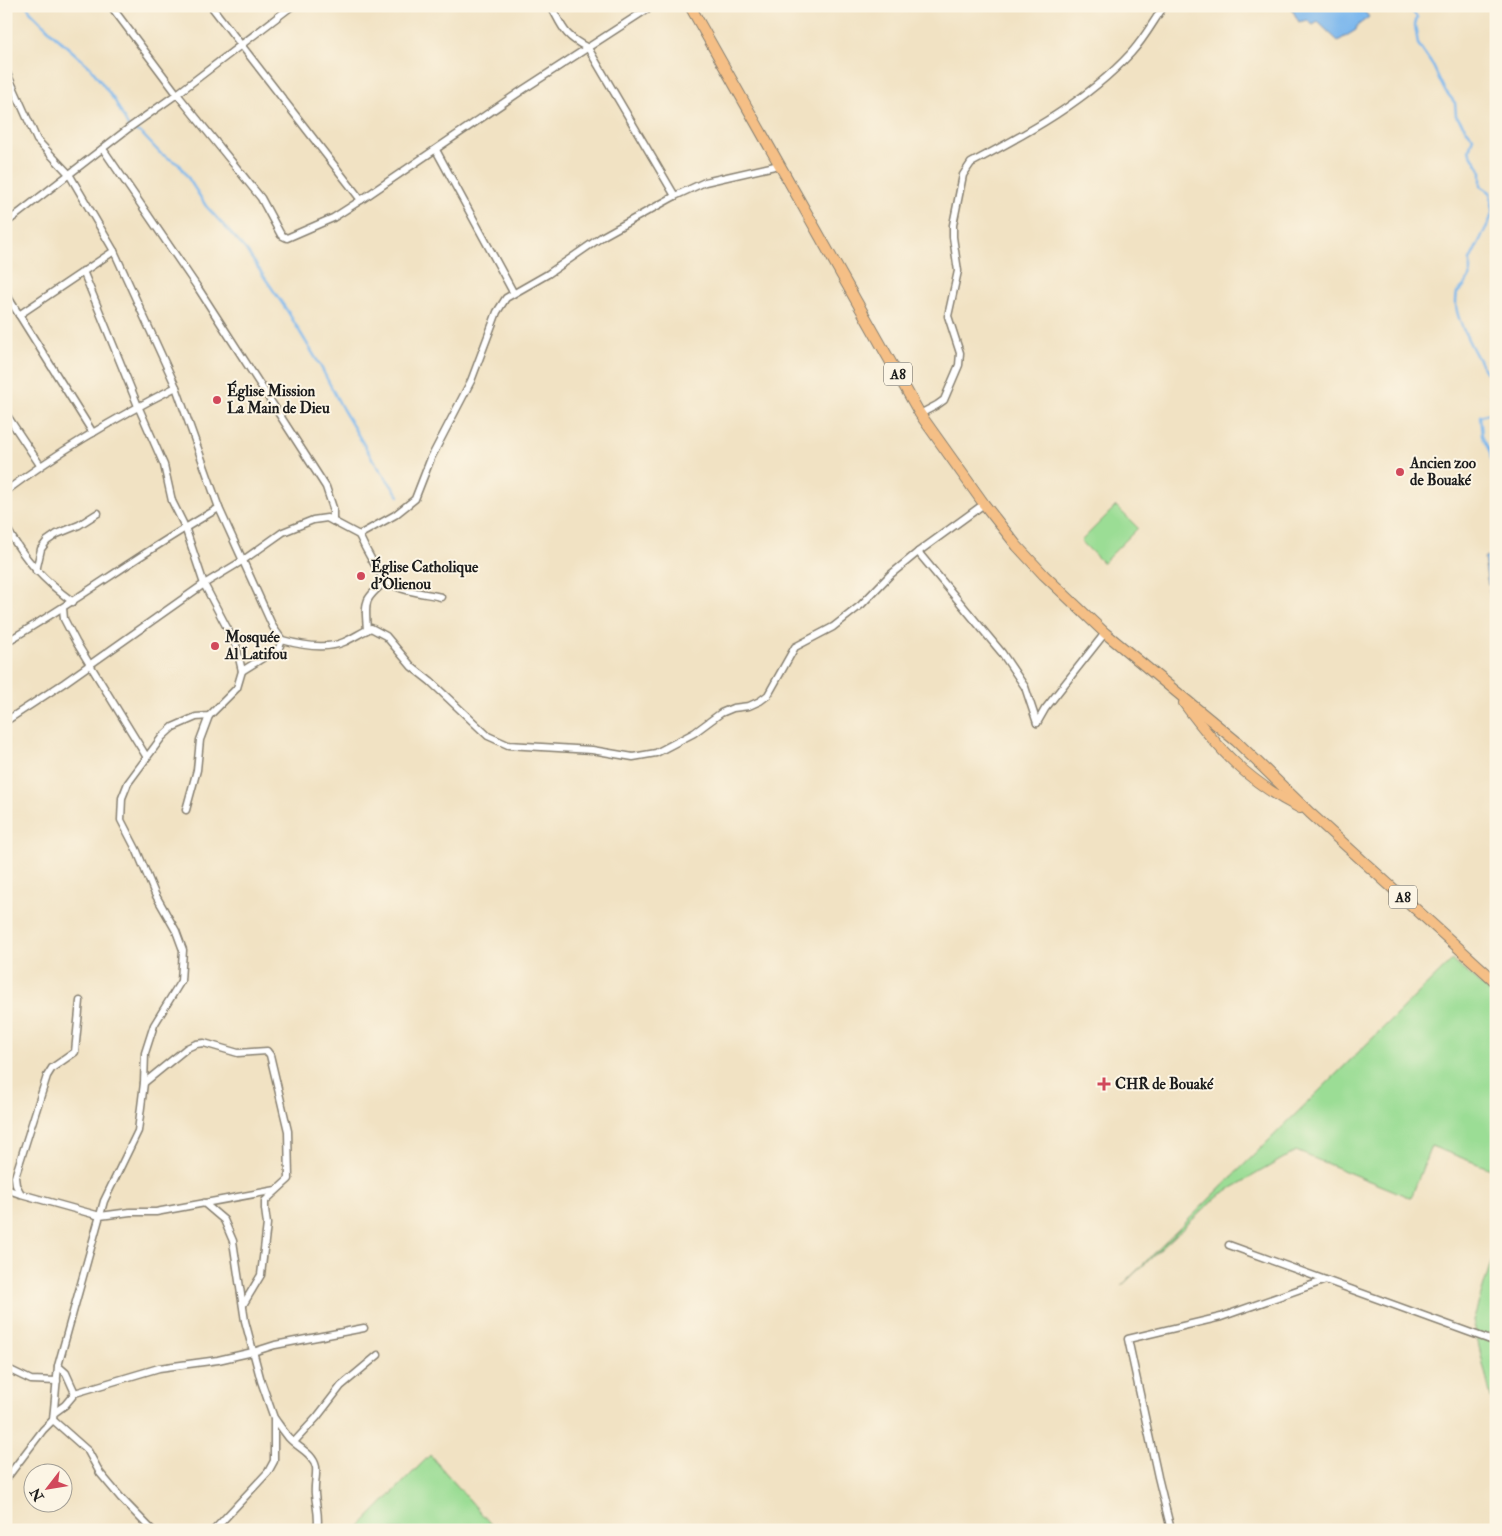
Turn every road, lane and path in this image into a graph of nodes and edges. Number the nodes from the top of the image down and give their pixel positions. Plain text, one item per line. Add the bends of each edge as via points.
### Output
1 (112, 6) edge
2 (212, 6) edge
3 (292, 6) edge
4 (551, 6) edge
5 (652, 6) edge
6 (690, 6) edge
7 (1164, 6) edge
8 (242, 44) junction
9 (588, 48) junction
10 (6, 71) edge
11 (177, 94) junction
12 (103, 149) junction
13 (436, 150) junction
14 (779, 165) junction
15 (70, 174) junction
16 (675, 196) junction
17 (361, 200) junction
18 (6, 224) edge
19 (114, 251) junction
20 (83, 271) junction
21 (514, 292) junction
22 (6, 294) edge
23 (19, 315) junction
24 (176, 387) junction
25 (138, 406) junction
26 (6, 414) edge
27 (920, 414) junction
28 (93, 433) junction
29 (40, 465) junction
30 (6, 491) edge
31 (984, 504) junction
32 (219, 508) junction
33 (98, 513) dead end
34 (333, 520) junction
35 (6, 527) edge
36 (185, 527) junction
37 (359, 535) junction
38 (918, 552) junction
39 (242, 561) junction
40 (36, 571) junction
41 (386, 581) junction
42 (204, 584) junction
43 (442, 597) dead end
44 (73, 602) junction
45 (63, 608) junction
46 (367, 630) junction
47 (1105, 633) junction
48 (282, 640) junction
49 (6, 642) edge
50 (90, 665) junction
51 (242, 671) junction
52 (1175, 690) junction
53 (208, 716) junction
54 (6, 720) edge
55 (146, 756) junction
56 (186, 810) dead end
57 (1310, 813) junction
58 (1496, 982) edge
59 (80, 1001) dead end
60 (144, 1083) junction
61 (6, 1189) edge
62 (276, 1190) junction
63 (21, 1194) junction
64 (204, 1203) junction
65 (100, 1216) junction
66 (1229, 1244) dead end
67 (1326, 1280) junction
68 (243, 1304) junction
69 (364, 1328) dead end
70 (1496, 1342) edge
71 (253, 1352) junction
72 (378, 1355) dead end
73 (58, 1366) junction
74 (6, 1368) edge
75 (57, 1381) junction
76 (75, 1393) junction
77 (54, 1416) junction
78 (274, 1418) junction
79 (294, 1442) junction
80 (6, 1479) edge
81 (152, 1530) edge
82 (214, 1530) edge
83 (316, 1530) edge
84 (1171, 1530) edge

1 - 11 street
2 - 8 street
3 - 8 street
4 - 9 street via 569,36
5 - 9 street
6 - 14 main road, A8
7 - 27 street via 1132,52 1102,81 1037,128 966,168 953,225 958,271 948,316 960,353 960,365 944,400
8 - 11 street
8 - 17 street
9 - 13 street
9 - 16 street
10 - 15 street via 37,140
11 - 12 street
11 - 17 street via 261,198 284,237 326,221
12 - 15 street
12 - 34 street via 198,288 326,486
13 - 17 street
13 - 21 street
14 - 16 street via 705,182
14 - 27 main road, A8
15 - 18 street
15 - 19 street
16 - 21 street via 603,236 548,274
19 - 20 street
19 - 24 street
20 - 23 street
20 - 25 street
21 - 37 street via 497,312 471,381 431,458 415,499 395,515
22 - 23 street
23 - 28 street
24 - 25 street
24 - 32 street
25 - 28 street
25 - 36 street via 164,465 172,501
26 - 29 street
27 - 31 main road, A8
28 - 29 street
29 - 30 street
31 - 38 street
31 - 47 main road, A8 via 1030,560
32 - 36 street
32 - 39 street
33 - 40 street via 47,541 41,549
34 - 37 street
34 - 39 street via 313,520 283,532
35 - 40 street
36 - 42 street
36 - 44 street
37 - 41 street
38 - 46 street via 833,627 795,647 768,694 760,701 721,713 694,733 656,752 632,757 592,750 508,745 488,736 412,667 386,636 371,628
38 - 47 street via 1002,653 1025,687 1037,723
39 - 42 street
39 - 48 street
40 - 44 street
41 - 43 street
41 - 46 street via 370,595 366,606
42 - 50 street
42 - 51 street via 236,645
44 - 45 street
45 - 49 street
45 - 50 street via 64,619
46 - 48 street via 342,643 320,646
47 - 52 main road, A8
48 - 51 street via 279,648
50 - 54 street
50 - 55 street
51 - 53 street via 236,688
52 - 57 main road, A8 via 1236,741
52 - 57 main road, A8 via 1210,738 1234,764 1264,788
53 - 55 street via 196,717 173,727
53 - 56 street
55 - 60 street via 122,798 121,820 183,950 181,981 154,1025 145,1053
57 - 58 main road, A8
59 - 63 street via 75,1052 46,1076 30,1124 15,1177
60 - 62 street via 196,1044 204,1043 238,1054 267,1051 272,1060 288,1131 289,1179
60 - 65 street via 138,1132 104,1201
61 - 63 street
62 - 64 street
62 - 68 street via 265,1201 267,1224 261,1275
63 - 65 street
64 - 65 street via 156,1212
64 - 68 street via 224,1220 233,1241
65 - 73 street
66 - 67 street
67 - 70 street
67 - 84 street via 1216,1319 1128,1339
68 - 71 street
69 - 71 street
71 - 76 street via 159,1368
71 - 78 street
72 - 79 street via 341,1386
73 - 75 street
73 - 76 street via 66,1374
74 - 75 street via 31,1380
75 - 77 street
76 - 77 street
77 - 80 street
77 - 81 street via 88,1451 110,1486
78 - 79 street
78 - 82 street via 274,1461 268,1472
79 - 83 street via 309,1454 316,1468 319,1522

